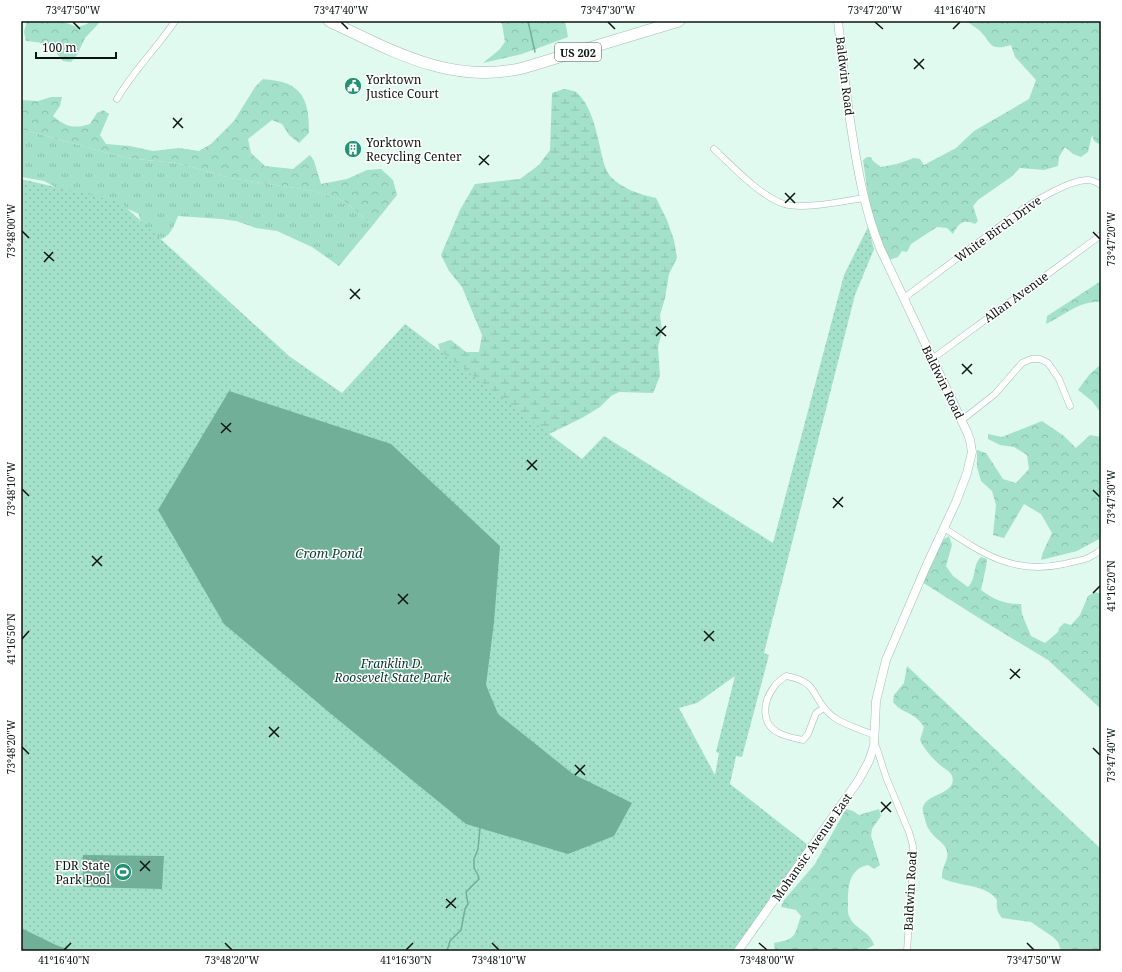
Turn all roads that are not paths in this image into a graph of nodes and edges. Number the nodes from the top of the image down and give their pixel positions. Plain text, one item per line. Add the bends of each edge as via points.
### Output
1 (175, 21) edge
2 (329, 21) edge
3 (679, 21) edge
4 (838, 21) edge
5 (117, 99) dead end
6 (714, 149) dead end
7 (1101, 184) edge
8 (864, 198) junction
9 (1101, 235) edge
10 (904, 298) junction
11 (932, 359) junction
12 (1070, 406) dead end
13 (962, 420) junction
14 (944, 528) junction
15 (1101, 550) edge
16 (824, 708) junction
17 (874, 738) junction
18 (738, 951) edge
19 (907, 951) edge

1 - 5 street via 127,82
2 - 3 highway, US 202 via 421,62 475,73 523,68
4 - 8 street, Baldwin Road via 846,94
6 - 8 street via 758,189 785,204 816,205
7 - 10 street, White Birch Drive via 1084,180 1040,198
8 - 10 street, Baldwin Road via 874,233
9 - 11 street, Allan Avenue
10 - 11 street, Baldwin Road
11 - 13 street, Baldwin Road
12 - 13 street via 1059,379 1048,363 1031,358 1022,363 994,394
13 - 14 street, Baldwin Road via 972,452 963,485
14 - 15 street via 987,555 1036,568 1088,558
14 - 17 street, Baldwin Road via 886,660 876,700
16 - 16 street via 808,683 786,676 774,686 764,711 767,721 778,733 803,740 816,713
16 - 17 street via 833,717
17 - 18 street, Mohansic Avenue East via 869,761 858,781
17 - 19 street, Baldwin Road via 884,772 913,846

